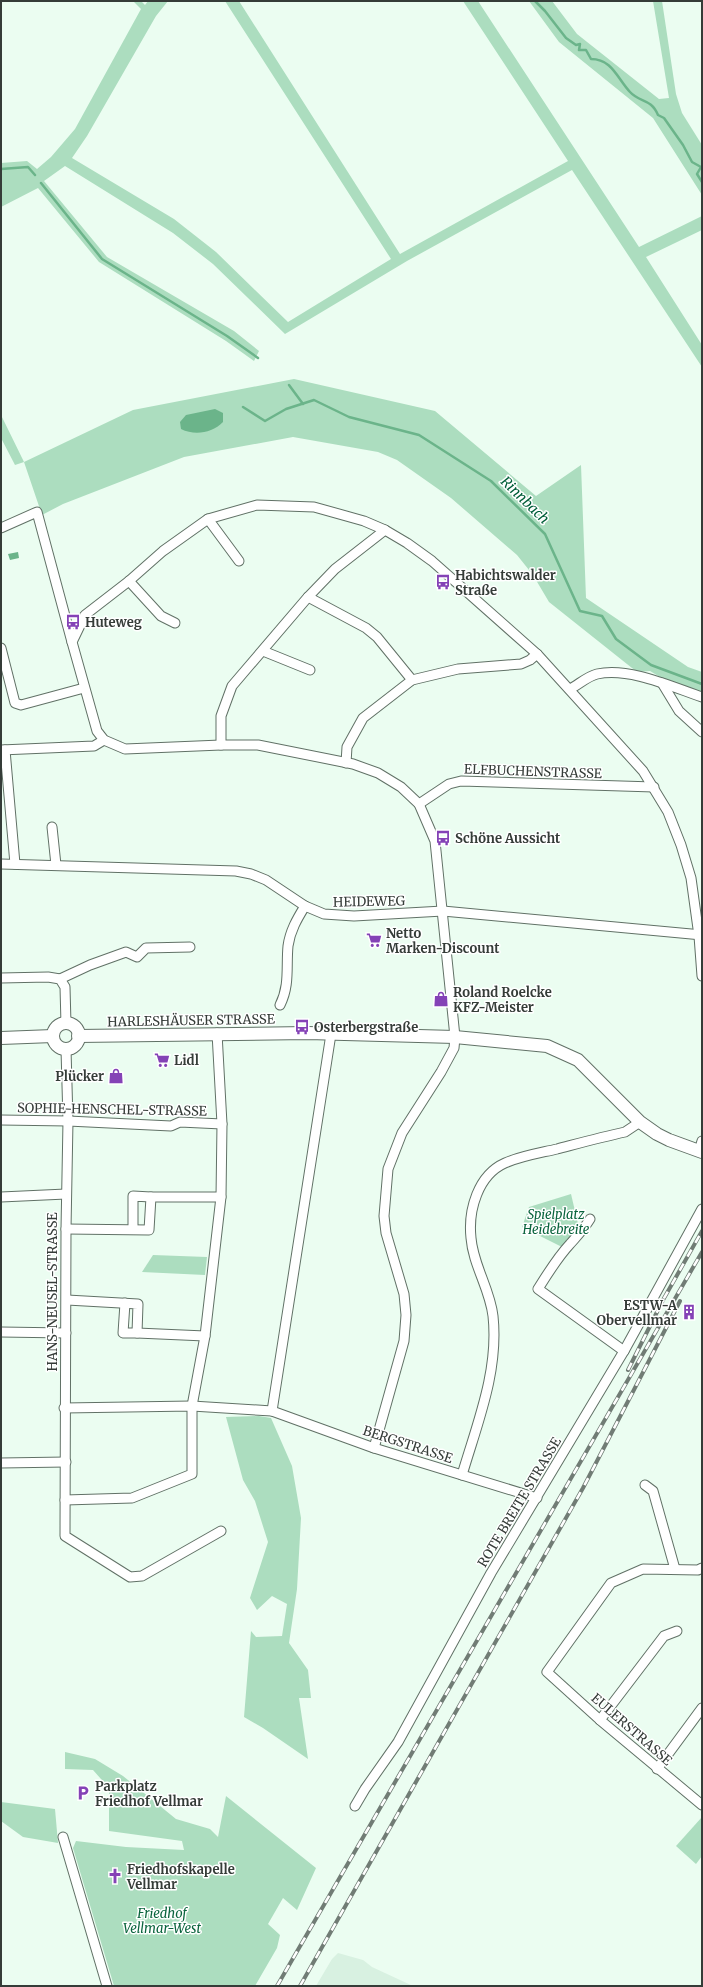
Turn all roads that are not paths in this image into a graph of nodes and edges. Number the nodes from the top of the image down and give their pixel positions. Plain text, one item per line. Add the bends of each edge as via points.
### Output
1 (208, 519) junction
2 (1, 528) edge
3 (385, 530) junction
4 (239, 561) dead end
5 (129, 581) junction
6 (308, 597) junction
7 (175, 623) dead end
8 (72, 642) junction
9 (1, 648) edge
10 (263, 651) junction
11 (537, 654) junction
12 (310, 670) dead end
13 (412, 680) junction
14 (662, 684) junction
15 (84, 688) junction
16 (570, 689) junction
17 (702, 698) edge
18 (702, 732) edge
19 (104, 740) junction
20 (221, 745) junction
21 (3, 750) edge
22 (346, 763) junction
23 (654, 787) junction
24 (419, 804) junction
25 (52, 827) dead end
26 (1, 864) edge
27 (15, 864) junction
28 (56, 865) junction
29 (305, 906) junction
30 (443, 911) junction
31 (701, 935) edge
32 (190, 947) dead end
33 (702, 976) edge
34 (1, 978) edge
35 (60, 979) junction
36 (280, 1005) dead end
37 (66, 1024) junction
38 (217, 1033) junction
39 (331, 1034) junction
40 (53, 1035) junction
41 (78, 1036) junction
42 (455, 1037) junction
43 (1, 1038) edge
44 (66, 1049) junction
45 (1, 1120) edge
46 (68, 1121) junction
47 (640, 1122) junction
48 (222, 1124) junction
49 (701, 1148) edge
50 (66, 1194) junction
51 (1, 1197) edge
52 (150, 1197) junction
53 (221, 1198) junction
54 (702, 1209) edge
55 (590, 1219) dead end
56 (66, 1229) junction
57 (133, 1229) junction
58 (67, 1300) junction
59 (124, 1303) junction
60 (1, 1332) edge
61 (137, 1333) junction
62 (66, 1334) junction
63 (205, 1336) junction
64 (624, 1351) junction
65 (192, 1406) junction
66 (64, 1408) junction
67 (272, 1411) junction
68 (374, 1448) junction
69 (66, 1462) junction
70 (1, 1463) edge
71 (462, 1475) junction
72 (645, 1486) dead end
73 (537, 1498) junction
74 (65, 1500) junction
75 (221, 1531) dead end
76 (702, 1568) edge
77 (675, 1569) junction
78 (677, 1631) dead end
79 (702, 1708) edge
80 (600, 1720) junction
81 (657, 1769) junction
82 (702, 1805) edge
83 (355, 1806) dead end
84 (63, 1837) dead end
85 (107, 1986) edge

1 - 3 street via 257,505 314,508 364,520
1 - 4 street
1 - 5 street via 163,551
2 - 8 street via 38,512
3 - 6 street via 335,569
3 - 11 street via 432,561
5 - 7 street via 162,616
5 - 8 street via 85,615
6 - 10 street
6 - 13 street via 366,628 377,637
8 - 15 street
9 - 15 street via 15,703 21,705
10 - 12 street
10 - 20 street via 232,686 221,716
11 - 13 street via 521,664 458,668
11 - 16 street
13 - 22 street via 363,718 347,747
14 - 16 street via 612,673 596,674
14 - 17 street
14 - 18 street via 679,711
15 - 19 street via 97,731
16 - 23 street
19 - 20 street via 125,749
19 - 21 street via 94,746
20 - 22 street via 258,745
21 - 27 street
22 - 24 street via 378,773 401,787
23 - 24 street, ELFBUCHENSTRASSE via 461,781 443,787
23 - 31 street via 668,812 681,845 691,878
24 - 30 street via 435,841
25 - 28 street
26 - 27 street, HEIDEWEG
27 - 28 street, HEIDEWEG
28 - 29 street, HEIDEWEG via 251,874 266,880
29 - 30 street, HEIDEWEG via 324,914 354,916
29 - 36 street via 291,934 288,946 288,980
30 - 31 street, HEIDEWEG
30 - 42 street
31 - 33 street
32 - 35 street via 146,948 137,957 126,952
34 - 35 street
35 - 37 street via 65,986
37 - 40 main road via 59,1025
37 - 41 main road via 75,1027
38 - 39 main road, HARLESHÄUSER STRASSE
38 - 41 main road, HARLESHÄUSER STRASSE
38 - 48 street
39 - 42 main road, HARLESHÄUSER STRASSE
39 - 67 street
40 - 43 main road
40 - 44 main road via 57,1045
41 - 44 main road via 75,1045
42 - 47 main road, HARLESHÄUSER STRASSE via 547,1046 564,1052 578,1060
42 - 68 street via 454,1048 402,1133 388,1169 384,1216 386,1233 404,1294 406,1315 404,1340
44 - 46 street, HANS-NEUSEL-STRASSE
45 - 46 street, SOPHIE-HENSCHEL-STRASSE
46 - 48 street, SOPHIE-HENSCHEL-STRASSE via 171,1126 180,1122
46 - 50 street, HANS-NEUSEL-STRASSE
47 - 49 main road, HARLESHÄUSER STRASSE via 669,1140
47 - 71 street via 625,1132 504,1163 486,1177 474,1198 470,1238 488,1291 493,1316 494,1344 488,1388
48 - 53 street
50 - 51 street
50 - 56 street, HANS-NEUSEL-STRASSE
52 - 53 street
52 - 57 street via 149,1230
52 - 57 street via 133,1196
53 - 63 street
54 - 64 street, ROTE BREITE STRASSE
55 - 64 street via 538,1288
56 - 57 street
56 - 58 street, HANS-NEUSEL-STRASSE
58 - 59 street
58 - 62 street, HANS-NEUSEL-STRASSE
59 - 61 street via 138,1304
59 - 61 street via 123,1333
60 - 62 street
61 - 63 street
62 - 66 street, HANS-NEUSEL-STRASSE
63 - 65 street
64 - 73 street, ROTE BREITE STRASSE
65 - 66 street, BERGSTRASSE
65 - 67 street, BERGSTRASSE
65 - 74 street via 192,1474 132,1498
66 - 69 street, HANS-NEUSEL-STRASSE
67 - 68 street, BERGSTRASSE
68 - 71 street, BERGSTRASSE
69 - 70 street
69 - 74 street, HANS-NEUSEL-STRASSE
71 - 73 street, BERGSTRASSE
72 - 77 street via 654,1491
73 - 83 street, ROTE BREITE STRASSE via 491,1573 398,1742 364,1789
74 - 75 street, HANS-NEUSEL-STRASSE via 65,1536 130,1577 142,1576
76 - 77 street
77 - 80 street, EULERSTRASSE via 643,1569 611,1583 547,1672
78 - 80 street via 664,1636
79 - 81 street
80 - 81 street, EULERSTRASSE
81 - 82 street, EULERSTRASSE
84 - 85 street

